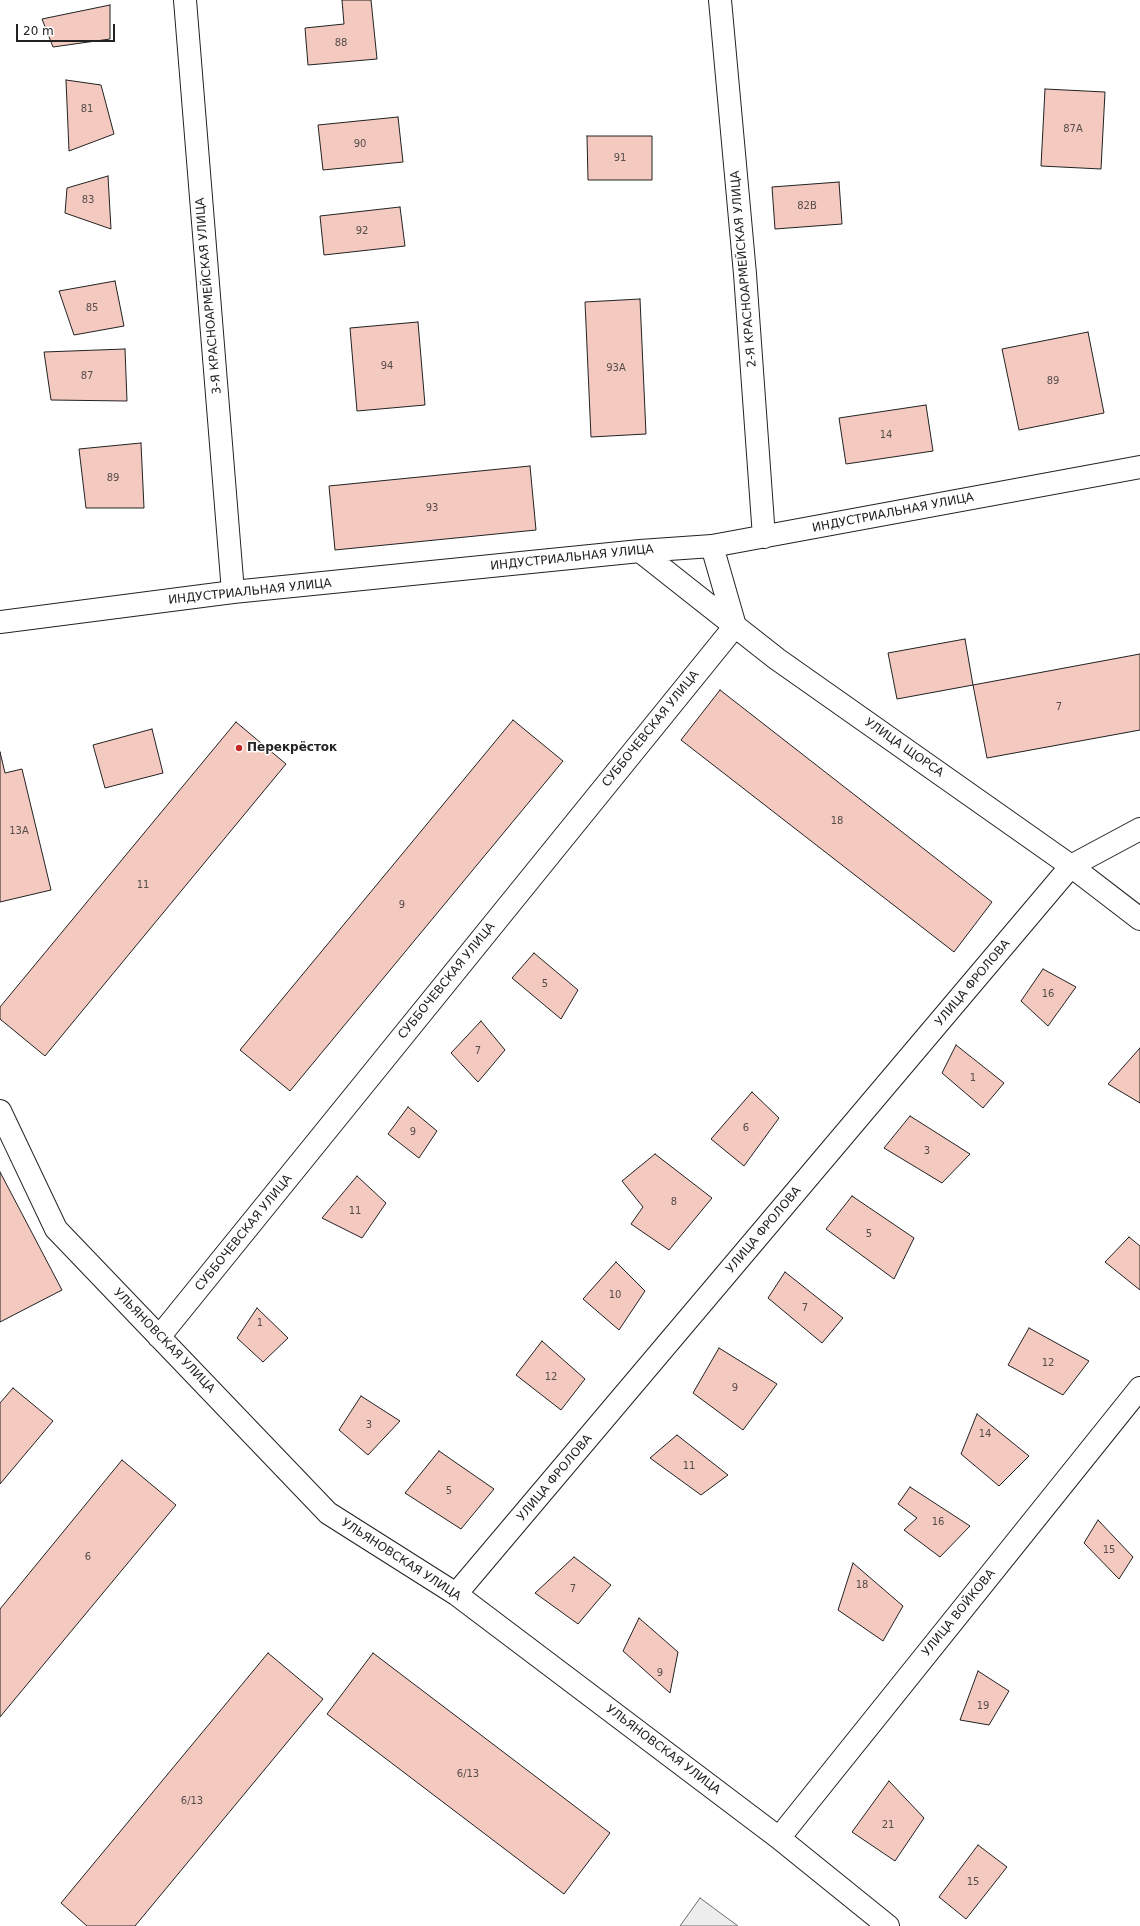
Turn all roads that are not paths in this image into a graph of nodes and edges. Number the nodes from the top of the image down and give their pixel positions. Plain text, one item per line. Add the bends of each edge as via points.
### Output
1 (185, 0) edge
2 (720, 0) edge
3 (1140, 467) edge
4 (764, 537) junction
5 (712, 546) junction
6 (640, 551) junction
7 (233, 592) junction
8 (0, 622) edge
9 (736, 626) junction
10 (1140, 829) edge
11 (1072, 866) junction
12 (1140, 919) edge
13 (0, 1111) edge
14 (160, 1337) junction
15 (1140, 1388) edge
16 (456, 1594) junction
17 (779, 1838) junction
18 (888, 1926) edge

1 - 7 street, 3-Я КРАСНОАРМЕЙСКАЯ УЛИЦА
2 - 4 street, 2-Я КРАСНОАРМЕЙСКАЯ УЛИЦА via 746,274
3 - 4 street, ИНДУСТРИАЛЬНАЯ УЛИЦА
4 - 5 street, ИНДУСТРИАЛЬНАЯ УЛИЦА
5 - 6 street, ИНДУСТРИАЛЬНАЯ УЛИЦА
5 - 9 street
6 - 7 street, ИНДУСТРИАЛЬНАЯ УЛИЦА
6 - 9 street, УЛИЦА ЩОРСА
7 - 8 street, ИНДУСТРИАЛЬНАЯ УЛИЦА
9 - 11 street, УЛИЦА ЩОРСА via 777,659
9 - 14 street, СУББОЧЕВСКАЯ УЛИЦА
10 - 11 street
11 - 12 street, УЛИЦА ЩОРСА
11 - 16 street, УЛИЦА ФРОЛОВА
13 - 14 street, УЛЬЯНОВСКАЯ УЛИЦА via 56,1228
14 - 16 street, УЛЬЯНОВСКАЯ УЛИЦА via 328,1513
15 - 17 street, УЛИЦА ВОЙКОВА
16 - 17 street, УЛЬЯНОВСКАЯ УЛИЦА
17 - 18 street, УЛЬЯНОВСКАЯ УЛИЦА

